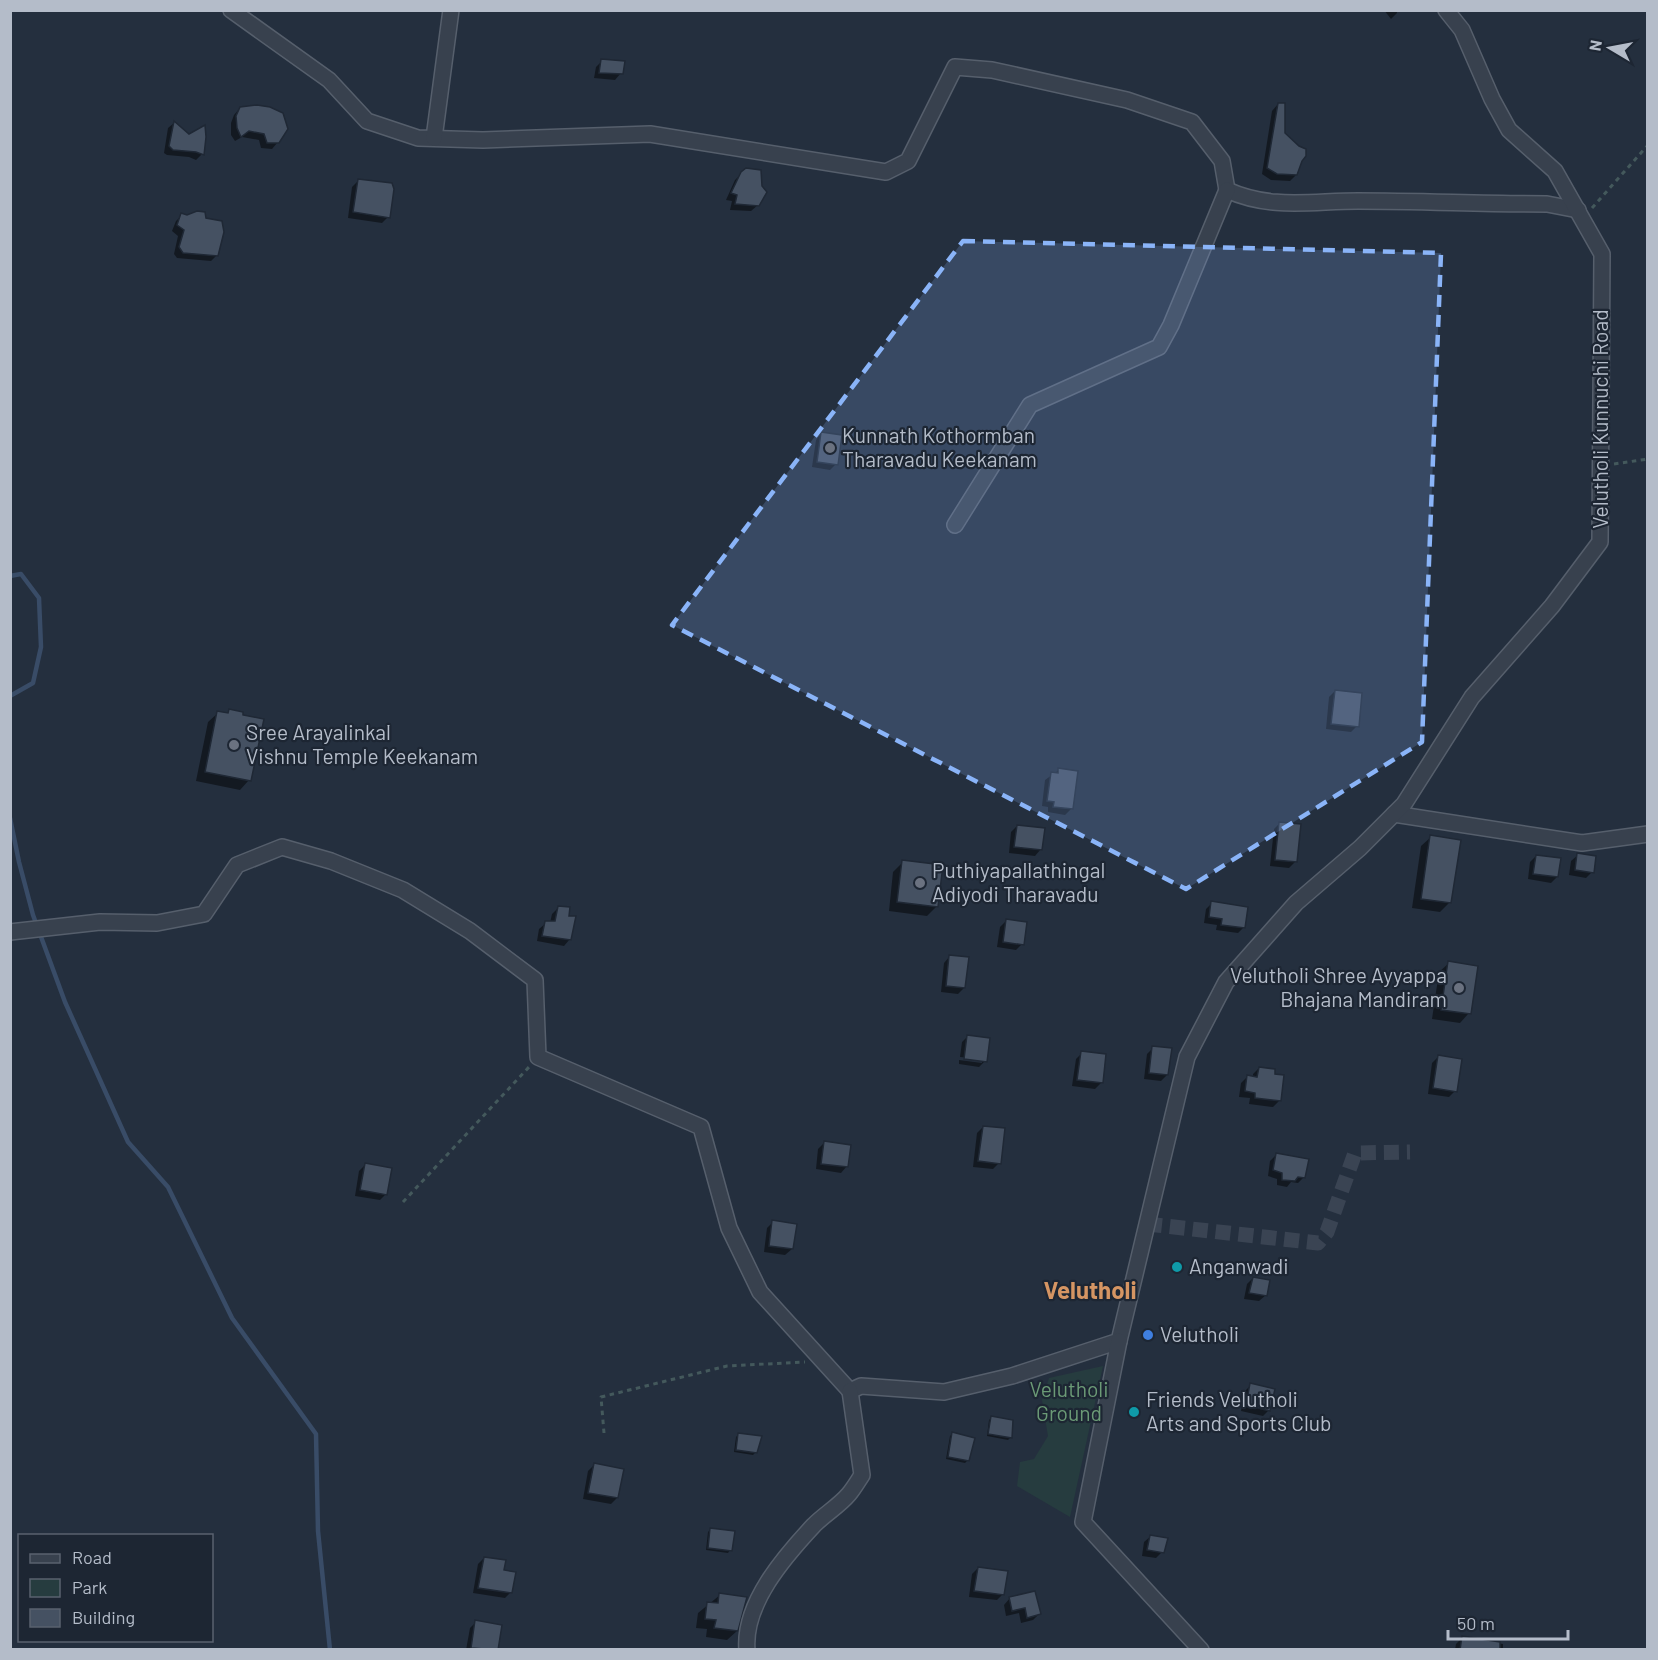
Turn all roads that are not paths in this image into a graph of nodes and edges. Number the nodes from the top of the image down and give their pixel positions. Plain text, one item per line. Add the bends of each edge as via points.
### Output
1 (231, 10) edge
2 (451, 10) edge
3 (1446, 10) edge
4 (434, 138) junction
5 (1227, 190) junction
6 (1580, 214) junction
7 (955, 525) dead end
8 (1394, 814) junction
9 (1647, 834) edge
10 (10, 932) edge
11 (1119, 1341) junction
12 (850, 1391) junction
13 (747, 1650) edge
14 (1201, 1650) edge

1 - 4 street via 329,80 367,121 418,138
2 - 4 street
3 - 6 street, Velutholi Kunnuchi Road via 1462,30 1509,130 1555,171
4 - 5 street via 650,134 886,172 908,161 955,67 992,70 1127,100 1192,122 1222,161
5 - 6 street via 1246,199 1279,204 1547,204
5 - 7 street via 1159,347 1030,405
6 - 8 street, Velutholi Kunnuchi Road via 1602,254 1600,542 1552,606 1472,698
8 - 9 street via 1582,843
8 - 11 street, Velutholi Kunnuchi Road via 1296,903 1226,982 1188,1057
10 - 12 street via 100,922 157,923 204,914 237,866 282,847 331,861 403,890 470,931 535,980 538,1056 701,1127 729,1228 760,1292
11 - 12 street via 1012,1376 944,1392 861,1386
11 - 14 street, Velutholi Kunnuchi Road via 1083,1522
12 - 13 street via 862,1474 849,1494 814,1526 774,1573 751,1612

